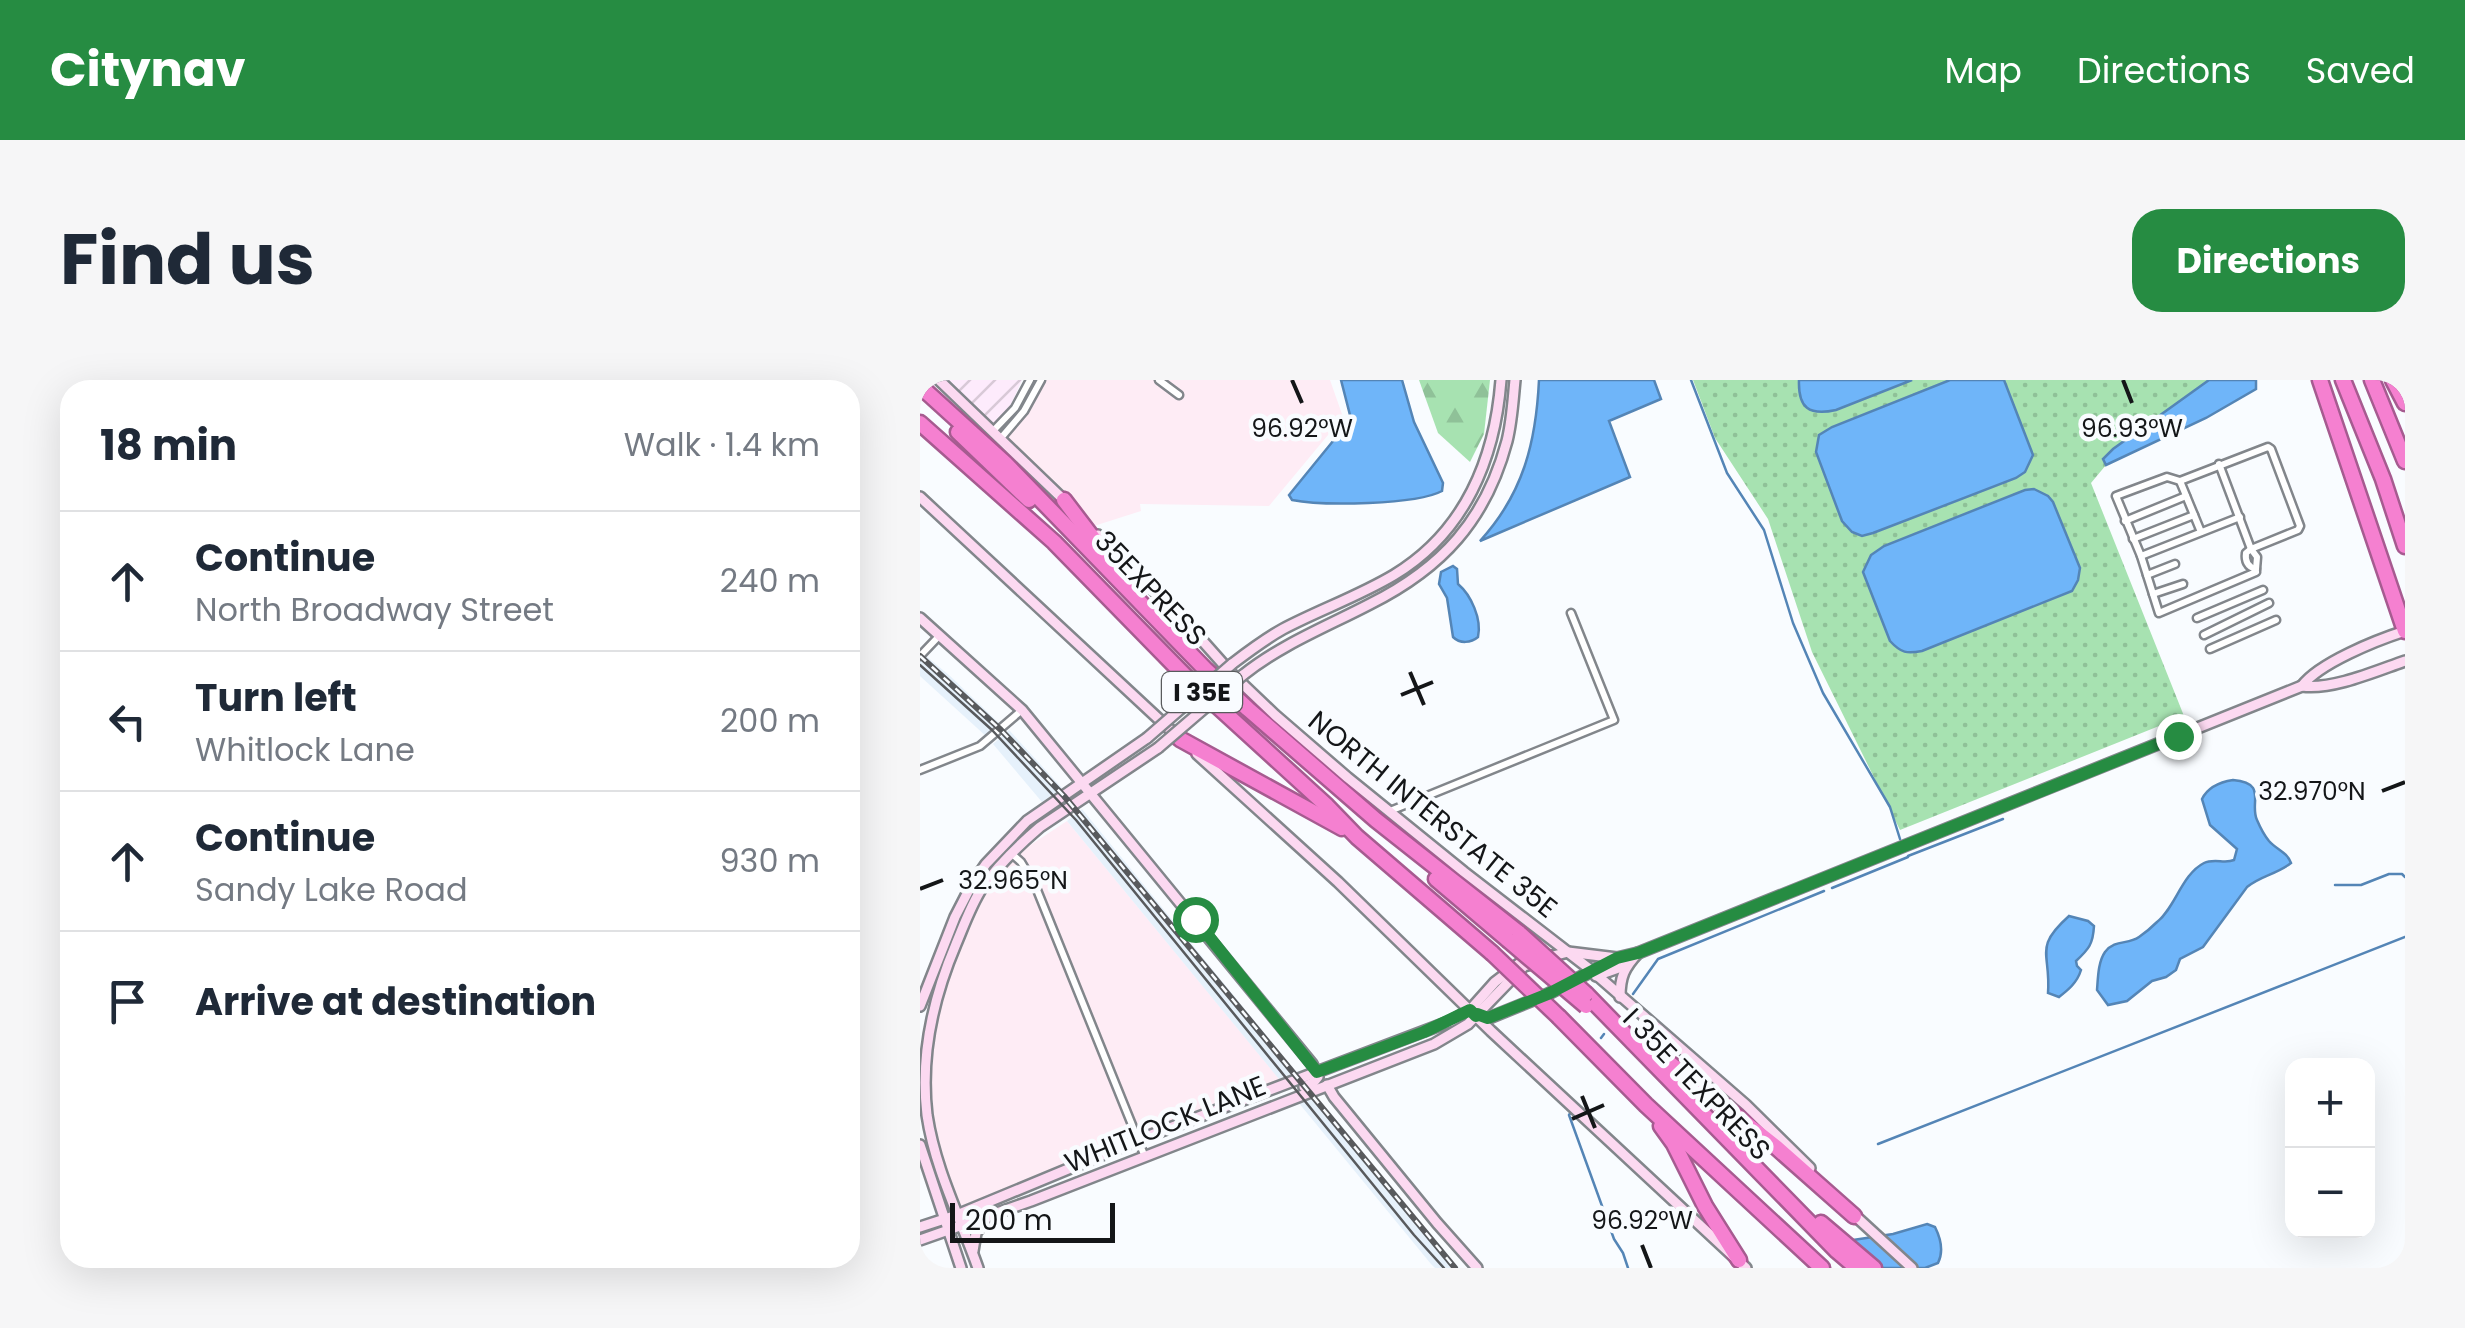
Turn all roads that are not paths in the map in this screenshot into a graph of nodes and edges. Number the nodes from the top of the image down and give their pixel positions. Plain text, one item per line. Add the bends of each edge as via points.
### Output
1 (939, 380) edge
2 (1030, 380) edge
3 (1041, 380) edge
4 (1159, 380) edge
5 (1500, 380) edge
6 (1515, 380) edge
7 (2320, 380) edge
8 (2343, 380) edge
9 (2372, 380) edge
10 (2393, 380) edge
11 (920, 386) edge
12 (1179, 395) dead end
13 (920, 396) edge
14 (2405, 403) edge
15 (920, 423) edge
16 (997, 434) junction
17 (2405, 460) edge
18 (2219, 464) junction
19 (2180, 480) junction
20 (2186, 496) junction
21 (920, 497) edge
22 (1064, 500) junction
23 (2194, 515) junction
24 (2240, 517) junction
25 (2125, 520) junction
26 (2201, 532) junction
27 (2133, 539) junction
28 (2405, 546) edge
29 (2141, 556) junction
30 (2175, 564) dead end
31 (2256, 572) dead end
32 (2147, 575) junction
33 (2183, 584) dead end
34 (2264, 590) dead end
35 (2153, 594) junction
36 (2269, 603) dead end
37 (2395, 604) junction
38 (1571, 613) dead end
39 (920, 618) edge
40 (2197, 618) dead end
41 (2276, 620) dead end
42 (2405, 631) edge
43 (940, 635) junction
44 (2204, 636) dead end
45 (2382, 638) junction
46 (2210, 649) dead end
47 (920, 656) edge
48 (2405, 661) edge
49 (2383, 668) junction
50 (2405, 668) edge
51 (2302, 686) junction
52 (1248, 709) junction
53 (1022, 710) junction
54 (1180, 740) junction
55 (920, 770) edge
56 (1083, 784) junction
57 (1092, 794) junction
58 (1390, 810) junction
59 (1357, 836) junction
60 (1011, 853) junction
61 (977, 887) junction
62 (1514, 936) junction
63 (1568, 952) junction
64 (1638, 953) junction
65 (1617, 958) junction
66 (1627, 965) junction
67 (1590, 974) junction
68 (1448, 988) junction
69 (1620, 997) junction
70 (1589, 1001) junction
71 (920, 1006) edge
72 (1474, 1013) junction
73 (1451, 1021) junction
74 (1377, 1050) junction
75 (1317, 1072) junction
76 (1328, 1085) junction
77 (1292, 1098) junction
78 (1646, 1105) junction
79 (923, 1114) edge
80 (1138, 1140) junction
81 (920, 1145) edge
82 (1145, 1157) junction
83 (1764, 1175) junction
84 (934, 1188) junction
85 (988, 1215) junction
86 (1854, 1216) junction
87 (944, 1219) junction
88 (959, 1220) junction
89 (920, 1227) edge
90 (948, 1231) junction
91 (920, 1240) edge
92 (973, 1254) junction
93 (1742, 1264) edge
94 (961, 1268) edge
95 (978, 1268) edge
96 (1477, 1268) edge
97 (1822, 1268) edge
98 (1845, 1268) edge
99 (1858, 1268) edge
100 (1874, 1268) edge
101 (1912, 1268) edge

1 - 16 main road, NORTH INTERSTATE 35E
2 - 16 street
3 - 16 street via 1024,411
4 - 12 street
5 - 56 main road, bridge via 1486,461 1454,520 1420,557 1258,644
6 - 57 main road, bridge via 1508,437 1485,502 1435,564 1265,658
7 - 37 highway
8 - 28 highway
9 - 17 highway
10 - 14 highway
11 - 52 highway, I 35E
13 - 62 highway, 35EXPRESS via 1200,675 1327,790
15 - 59 highway, I 35E via 1054,542
16 - 22 main road, NORTH INTERSTATE 35E
18 - 19 street
18 - 24 street
18 - 24 street via 2270,449 2300,524 2250,549
19 - 20 street
19 - 25 street via 2167,477 2116,496
20 - 23 street
20 - 25 street
21 - 54 main road
22 - 52 highway
22 - 58 main road, NORTH INTERSTATE 35E via 1232,674
23 - 26 street
23 - 27 street
24 - 26 street
25 - 27 street
26 - 29 street
27 - 29 street
29 - 32 street
30 - 32 street
31 - 35 street via 2160,613
32 - 35 street
33 - 35 street
34 - 40 street
36 - 44 street
37 - 42 highway
37 - 45 main road via 2393,624
38 - 58 street via 1614,720
39 - 43 main road
41 - 46 street
42 - 45 main road
43 - 47 street
43 - 53 main road
45 - 51 main road
48 - 49 main road
49 - 50 main road
49 - 51 main road
51 - 64 main road
52 - 62 highway, I 35E
53 - 55 street via 988,742
53 - 56 main road
54 - 59 highway
54 - 68 main road
56 - 57 main road
56 - 61 main road via 1027,821 993,855
57 - 60 main road
57 - 75 main road
58 - 63 main road, NORTH INTERSTATE 35E
59 - 78 highway, I 35E, bridge via 1492,953
60 - 61 main road
60 - 80 street via 1036,885
61 - 71 main road via 955,917
61 - 79 main road via 934,1004
62 - 70 highway, I 35E, bridge
63 - 65 main road
63 - 67 main road, NORTH INTERSTATE 35E
63 - 72 main road via 1524,966
64 - 65 main road
64 - 66 main road
65 - 67 main road
66 - 67 main road
66 - 69 main road
67 - 69 main road, NORTH INTERSTATE 35E
67 - 72 main road via 1488,1018
68 - 72 main road
68 - 73 main road via 1456,1009
69 - 86 main road, NORTH INTERSTATE 35E via 1746,1105
70 - 83 highway, I 35E
70 - 86 highway
70 - 98 highway, I 35E TEXPRESS
72 - 73 main road, WHITLOCK LANE
72 - 76 main road, WHITLOCK LANE via 1434,1044
72 - 93 main road
73 - 74 main road, WHITLOCK LANE
74 - 75 main road, WHITLOCK LANE
74 - 76 main road via 1326,1075
75 - 77 main road
75 - 80 main road, WHITLOCK LANE
76 - 77 main road, WHITLOCK LANE
76 - 96 main road
77 - 82 main road, WHITLOCK LANE
78 - 93 highway
78 - 97 highway, I 35E
79 - 88 main road
80 - 82 street
80 - 88 main road, WHITLOCK LANE
81 - 84 main road
82 - 85 main road, WHITLOCK LANE
83 - 99 highway, I 35E
83 - 100 highway
84 - 87 main road
84 - 89 main road via 933,1209
85 - 88 main road, WHITLOCK LANE
85 - 92 main road
86 - 101 main road, NORTH INTERSTATE 35E
87 - 88 main road, WHITLOCK LANE
87 - 89 main road, WHITLOCK LANE
87 - 90 main road
88 - 90 main road, WHITLOCK LANE
88 - 92 main road
90 - 91 main road, WHITLOCK LANE
90 - 94 main road
92 - 95 main road

